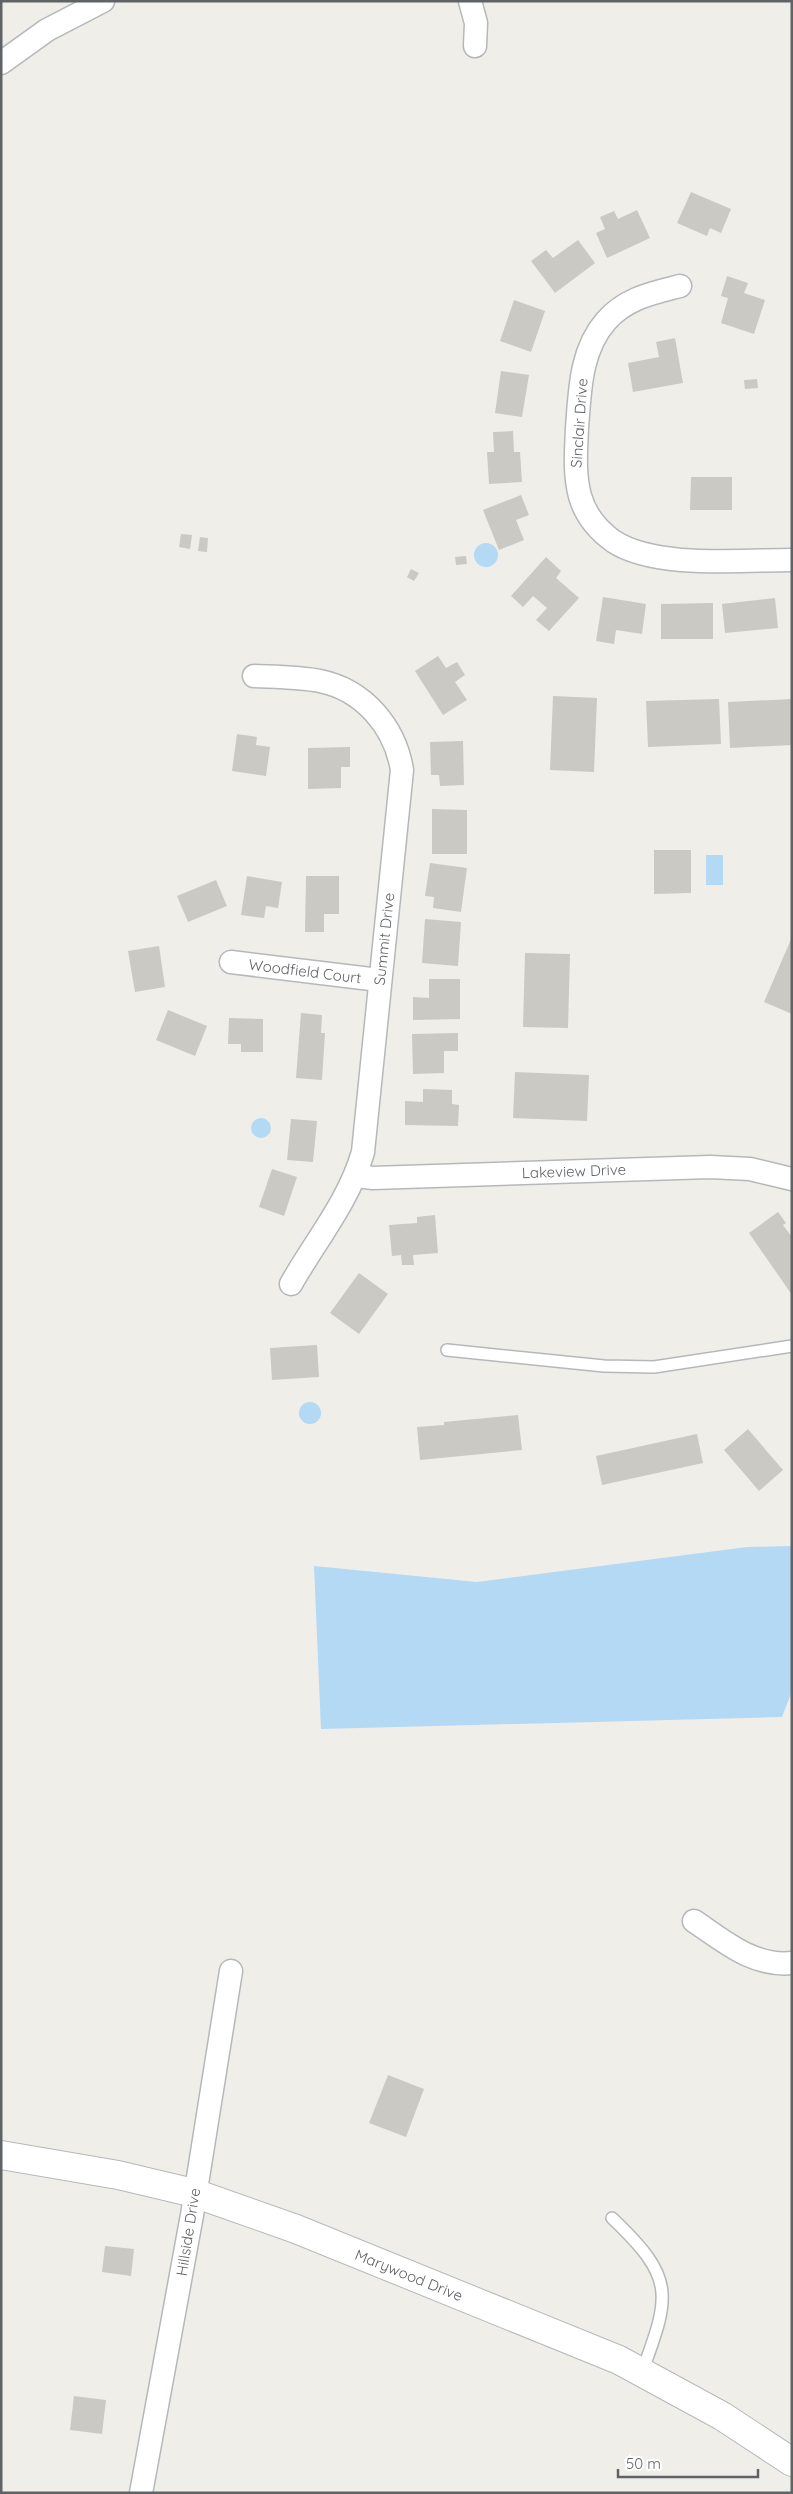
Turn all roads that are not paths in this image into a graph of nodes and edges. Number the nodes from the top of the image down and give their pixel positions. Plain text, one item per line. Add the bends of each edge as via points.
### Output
1 (104, 1) edge
2 (470, 1) edge
3 (475, 46) dead end
4 (1, 63) edge
5 (680, 286) dead end
6 (792, 560) edge
7 (254, 676) dead end
8 (230, 962) dead end
9 (379, 980) junction
10 (356, 1176) junction
11 (792, 1179) edge
12 (291, 1284) dead end
13 (792, 1346) edge
14 (447, 1350) dead end
15 (694, 1921) dead end
16 (792, 1963) edge
17 (232, 1971) dead end
18 (1, 2155) edge
19 (194, 2192) junction
20 (612, 2218) dead end
21 (642, 2372) junction
22 (792, 2462) edge
23 (141, 2493) edge

1 - 4 street via 46,30
2 - 3 street via 476,23
5 - 6 street, Sinclair Drive via 641,296 617,310 589,349 580,384 575,461 580,498 599,529 637,552 670,559
7 - 9 street, Summit Drive via 320,681 333,685 373,710 386,725 396,745 402,784
8 - 9 street, Woodfield Court
9 - 10 street, Summit Drive via 365,1137
10 - 11 street, Lakeview Drive via 710,1168 750,1169
10 - 12 street, Summit Drive
13 - 14 lane via 654,1367 604,1366
15 - 16 street via 734,1949 755,1959
17 - 19 street, Hillside Drive
18 - 19 street, Marywood Drive
19 - 21 street, Marywood Drive via 296,2229
19 - 23 street, Hillside Drive
20 - 21 lane via 638,2243 658,2270 664,2299 658,2329
21 - 22 street, Marywood Drive via 722,2416

